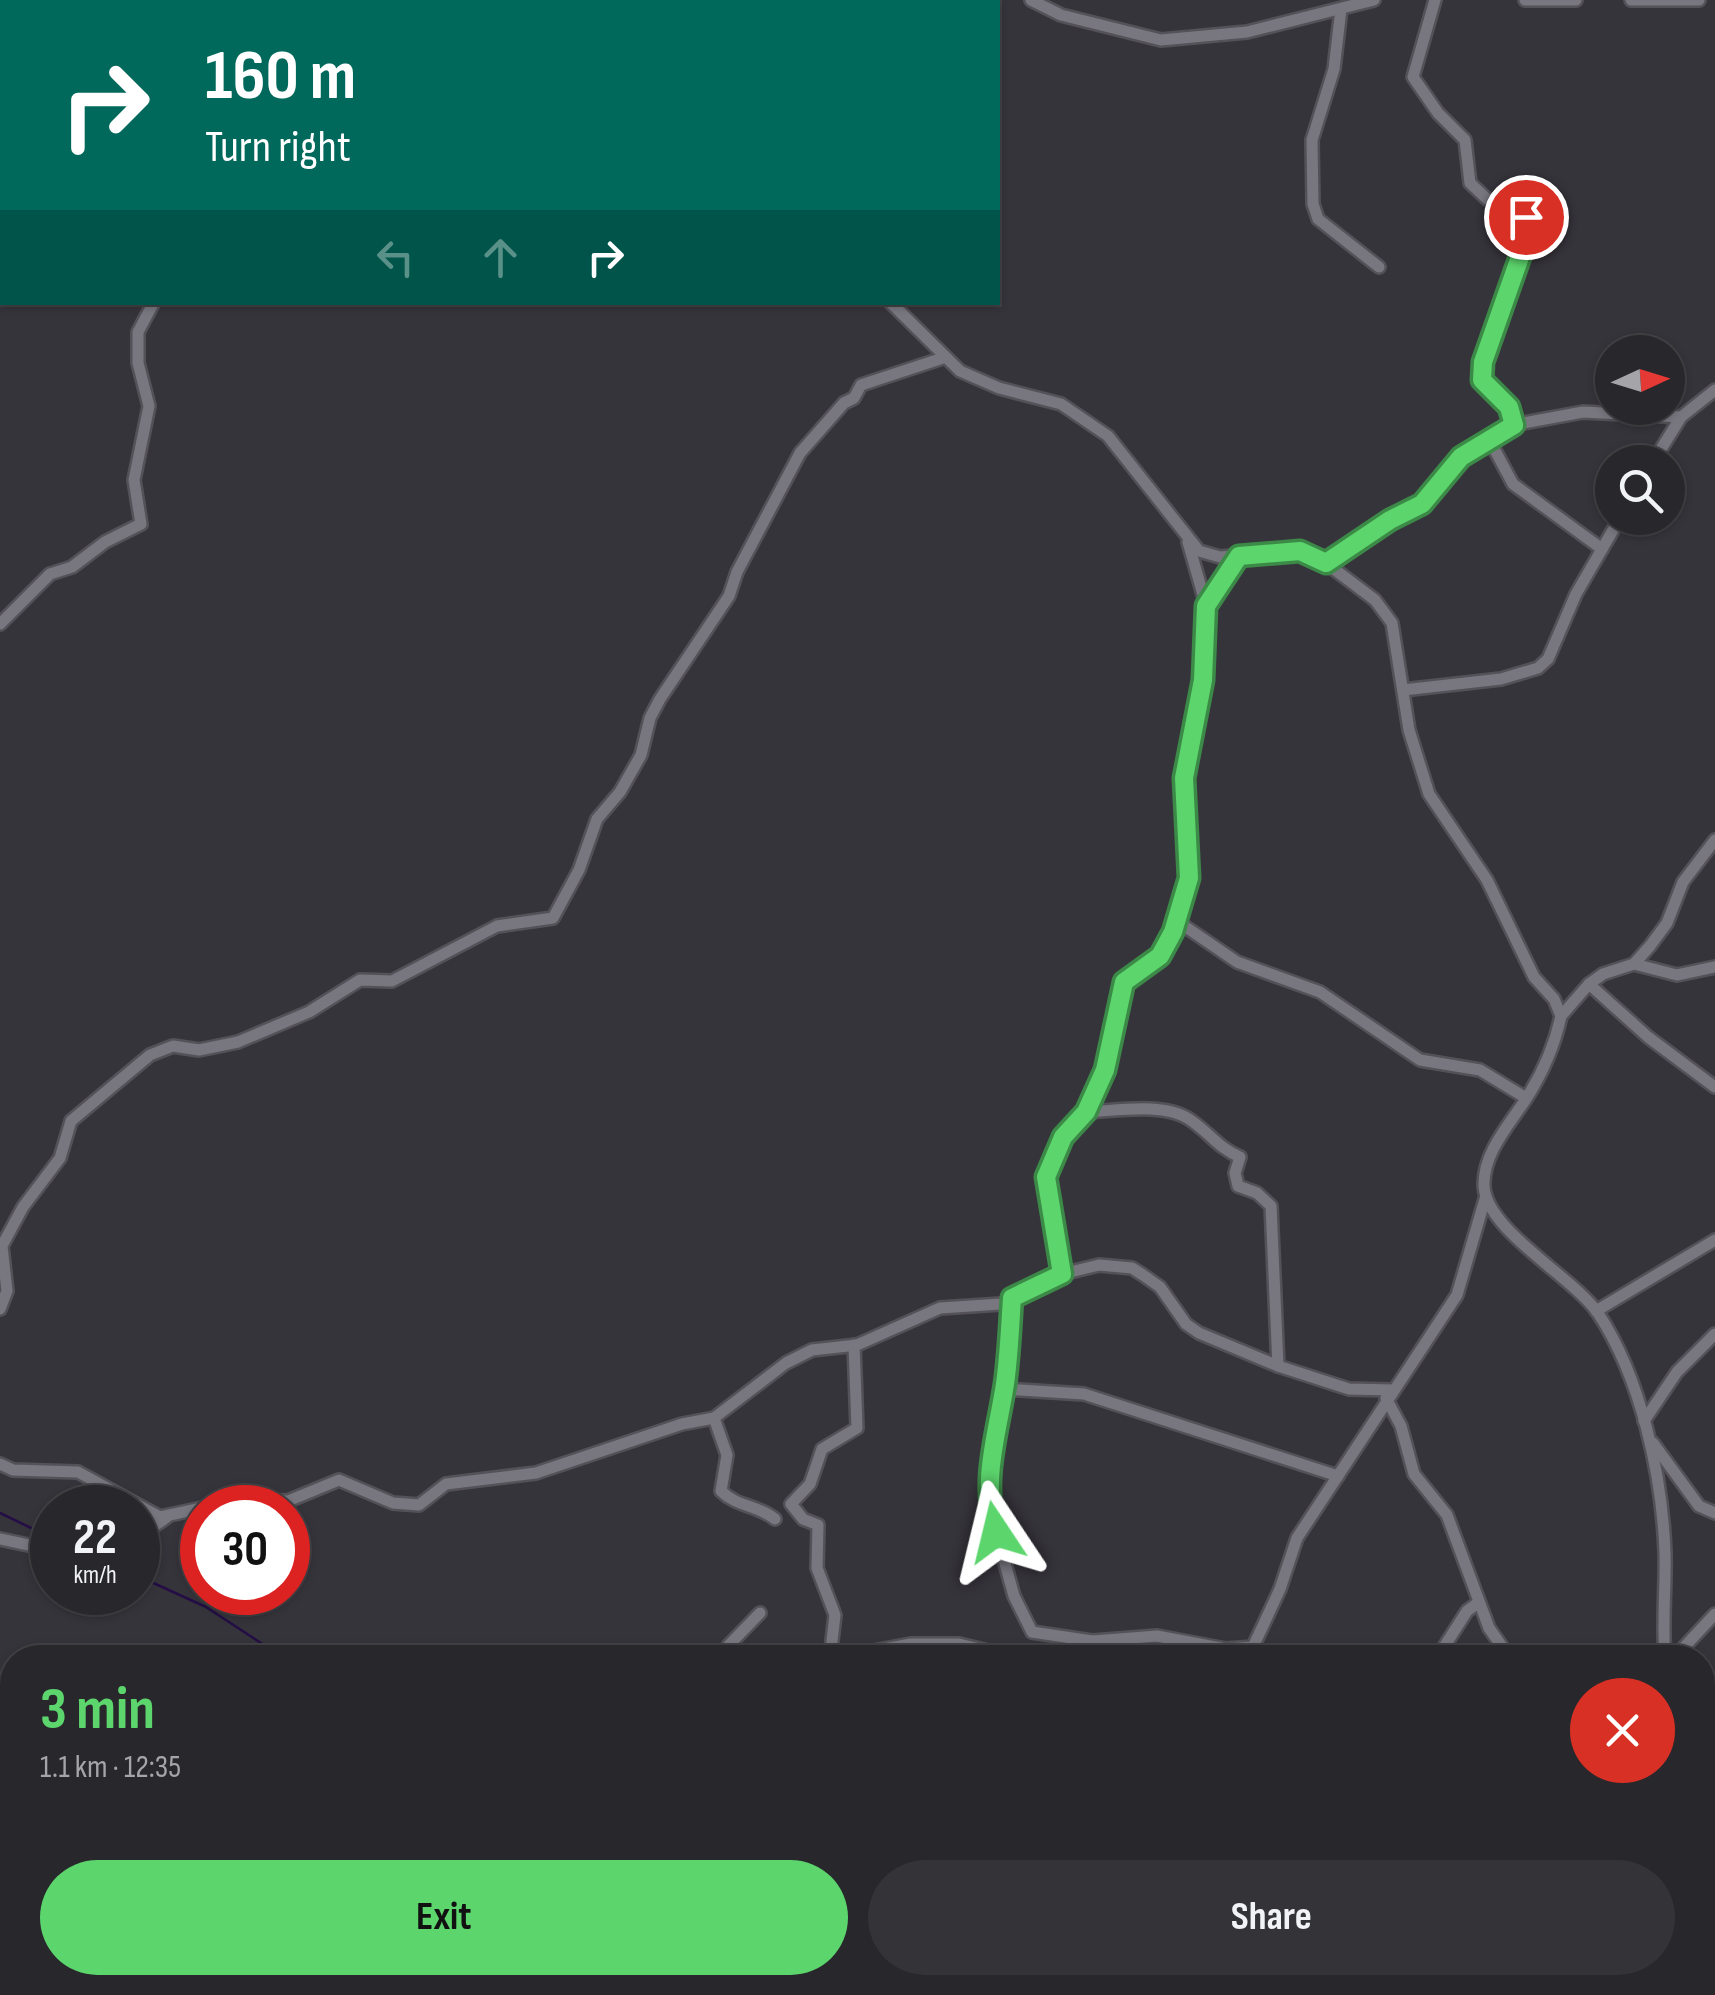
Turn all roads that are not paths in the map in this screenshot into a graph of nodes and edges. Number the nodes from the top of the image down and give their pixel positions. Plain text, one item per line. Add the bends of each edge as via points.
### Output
1 (1031, 0) edge
2 (1374, 0) edge
3 (1436, 0) edge
4 (1525, 0) edge
5 (1576, 0) edge
6 (1631, 0) edge
7 (1699, 0) edge
8 (1341, 9) junction
9 (1378, 267) dead end
10 (152, 305) edge
11 (893, 305) edge
12 (943, 358) junction
13 (1715, 390) edge
14 (1595, 413) edge
15 (1685, 414) edge
16 (1514, 425) junction
17 (1490, 441) junction
18 (1610, 535) edge
19 (1188, 542) junction
20 (1602, 548) junction
21 (1239, 556) junction
22 (1326, 563) junction
23 (1206, 606) junction
24 (0, 624) edge
25 (1403, 690) junction
26 (1715, 840) edge
27 (1177, 922) junction
28 (1634, 964) junction
29 (1715, 966) edge
30 (1589, 984) junction
31 (1561, 1016) junction
32 (1715, 1066) edge
33 (1701, 1077) junction
34 (1715, 1088) edge
35 (1526, 1098) junction
36 (1086, 1112) junction
37 (1485, 1199) junction
38 (1715, 1240) edge
39 (1062, 1274) junction
40 (1012, 1298) junction
41 (0, 1309) edge
42 (1596, 1311) junction
43 (1715, 1334) edge
44 (854, 1345) junction
45 (1278, 1366) junction
46 (1004, 1389) junction
47 (1389, 1394) junction
48 (714, 1418) junction
49 (1644, 1421) junction
50 (1650, 1440) junction
51 (0, 1464) edge
52 (1338, 1476) junction
53 (310, 1492) edge
54 (1715, 1513) edge
55 (180, 1514) edge
56 (167, 1517) junction
57 (776, 1519) dead end
58 (160, 1522) edge
59 (0, 1539) edge
60 (30, 1545) edge
61 (1478, 1603) junction
62 (760, 1613) dead end
63 (1715, 1614) edge
64 (1093, 1642) junction
65 (729, 1645) edge
66 (833, 1645) edge
67 (904, 1645) edge
68 (963, 1645) edge
69 (1088, 1645) edge
70 (1204, 1645) edge
71 (1256, 1645) edge
72 (1446, 1645) edge
73 (1502, 1645) edge
74 (1664, 1645) edge
75 (1686, 1645) edge

1 - 8 street via 1061,15 1161,40 1247,32
2 - 8 street
3 - 16 street via 1419,46 1416,84 1465,140 1470,182 1486,199 1532,223 1483,362 1482,380 1509,407
4 - 5 street
6 - 7 street
8 - 9 street via 1334,68 1312,140 1313,204 1318,218
10 - 24 street via 138,332 150,406 134,480 141,524 50,574
11 - 12 street
12 - 19 street via 975,379 1039,395 1088,422 1129,458
12 - 41 street via 861,385 800,453 730,596 650,718 641,755 596,820 553,918 496,926 392,982 360,980 309,1012 238,1042 150,1054 71,1120 60,1158 2,1246 7,1291
13 - 15 street
14 - 16 street
16 - 17 street
17 - 20 street via 1513,484
17 - 22 street via 1461,457 1422,504
18 - 20 street
19 - 21 street via 1208,555
19 - 23 street
20 - 25 street via 1538,668
21 - 22 street via 1300,551
21 - 23 street
22 - 25 street via 1376,600 1392,623
23 - 27 street via 1203,680 1184,778 1189,878
25 - 31 street via 1429,794 1487,880 1534,977
26 - 28 street via 1682,882 1667,923
27 - 35 street via 1237,962 1320,992 1420,1060 1480,1070
27 - 36 street via 1160,956 1124,982 1112,1047
28 - 29 street via 1677,975
28 - 30 street
30 - 31 street
30 - 33 street
31 - 35 street
32 - 33 street
33 - 34 street
35 - 37 street via 1487,1163
36 - 39 street via 1063,1137 1046,1177
36 - 45 street via 1188,1117 1219,1148 1240,1157 1238,1186 1271,1206
37 - 42 street via 1504,1226
37 - 47 street via 1458,1296
38 - 42 street
39 - 40 street
39 - 45 street via 1099,1265 1132,1268 1160,1287 1199,1333
40 - 44 street via 940,1308
40 - 46 street
42 - 49 street
43 - 49 street via 1677,1372
44 - 48 street via 812,1350
44 - 66 street via 857,1428 822,1449 810,1484 791,1504 818,1525 817,1568 835,1614
45 - 47 street
46 - 52 street via 1084,1394
46 - 64 street via 988,1502 1014,1596 1032,1632
47 - 52 street
47 - 61 street via 1414,1474 1447,1515
48 - 53 street via 536,1473 446,1484 419,1505 393,1503 339,1480
48 - 57 street via 727,1455 721,1490 733,1503
49 - 50 street
50 - 54 street via 1699,1506
50 - 74 street via 1665,1554
51 - 56 street via 78,1472
52 - 71 street via 1292,1549
55 - 56 street
56 - 58 street
59 - 60 street
61 - 72 street
61 - 73 street
62 - 65 street
63 - 75 street
64 - 69 street
64 - 70 street via 1156,1636
67 - 68 street

